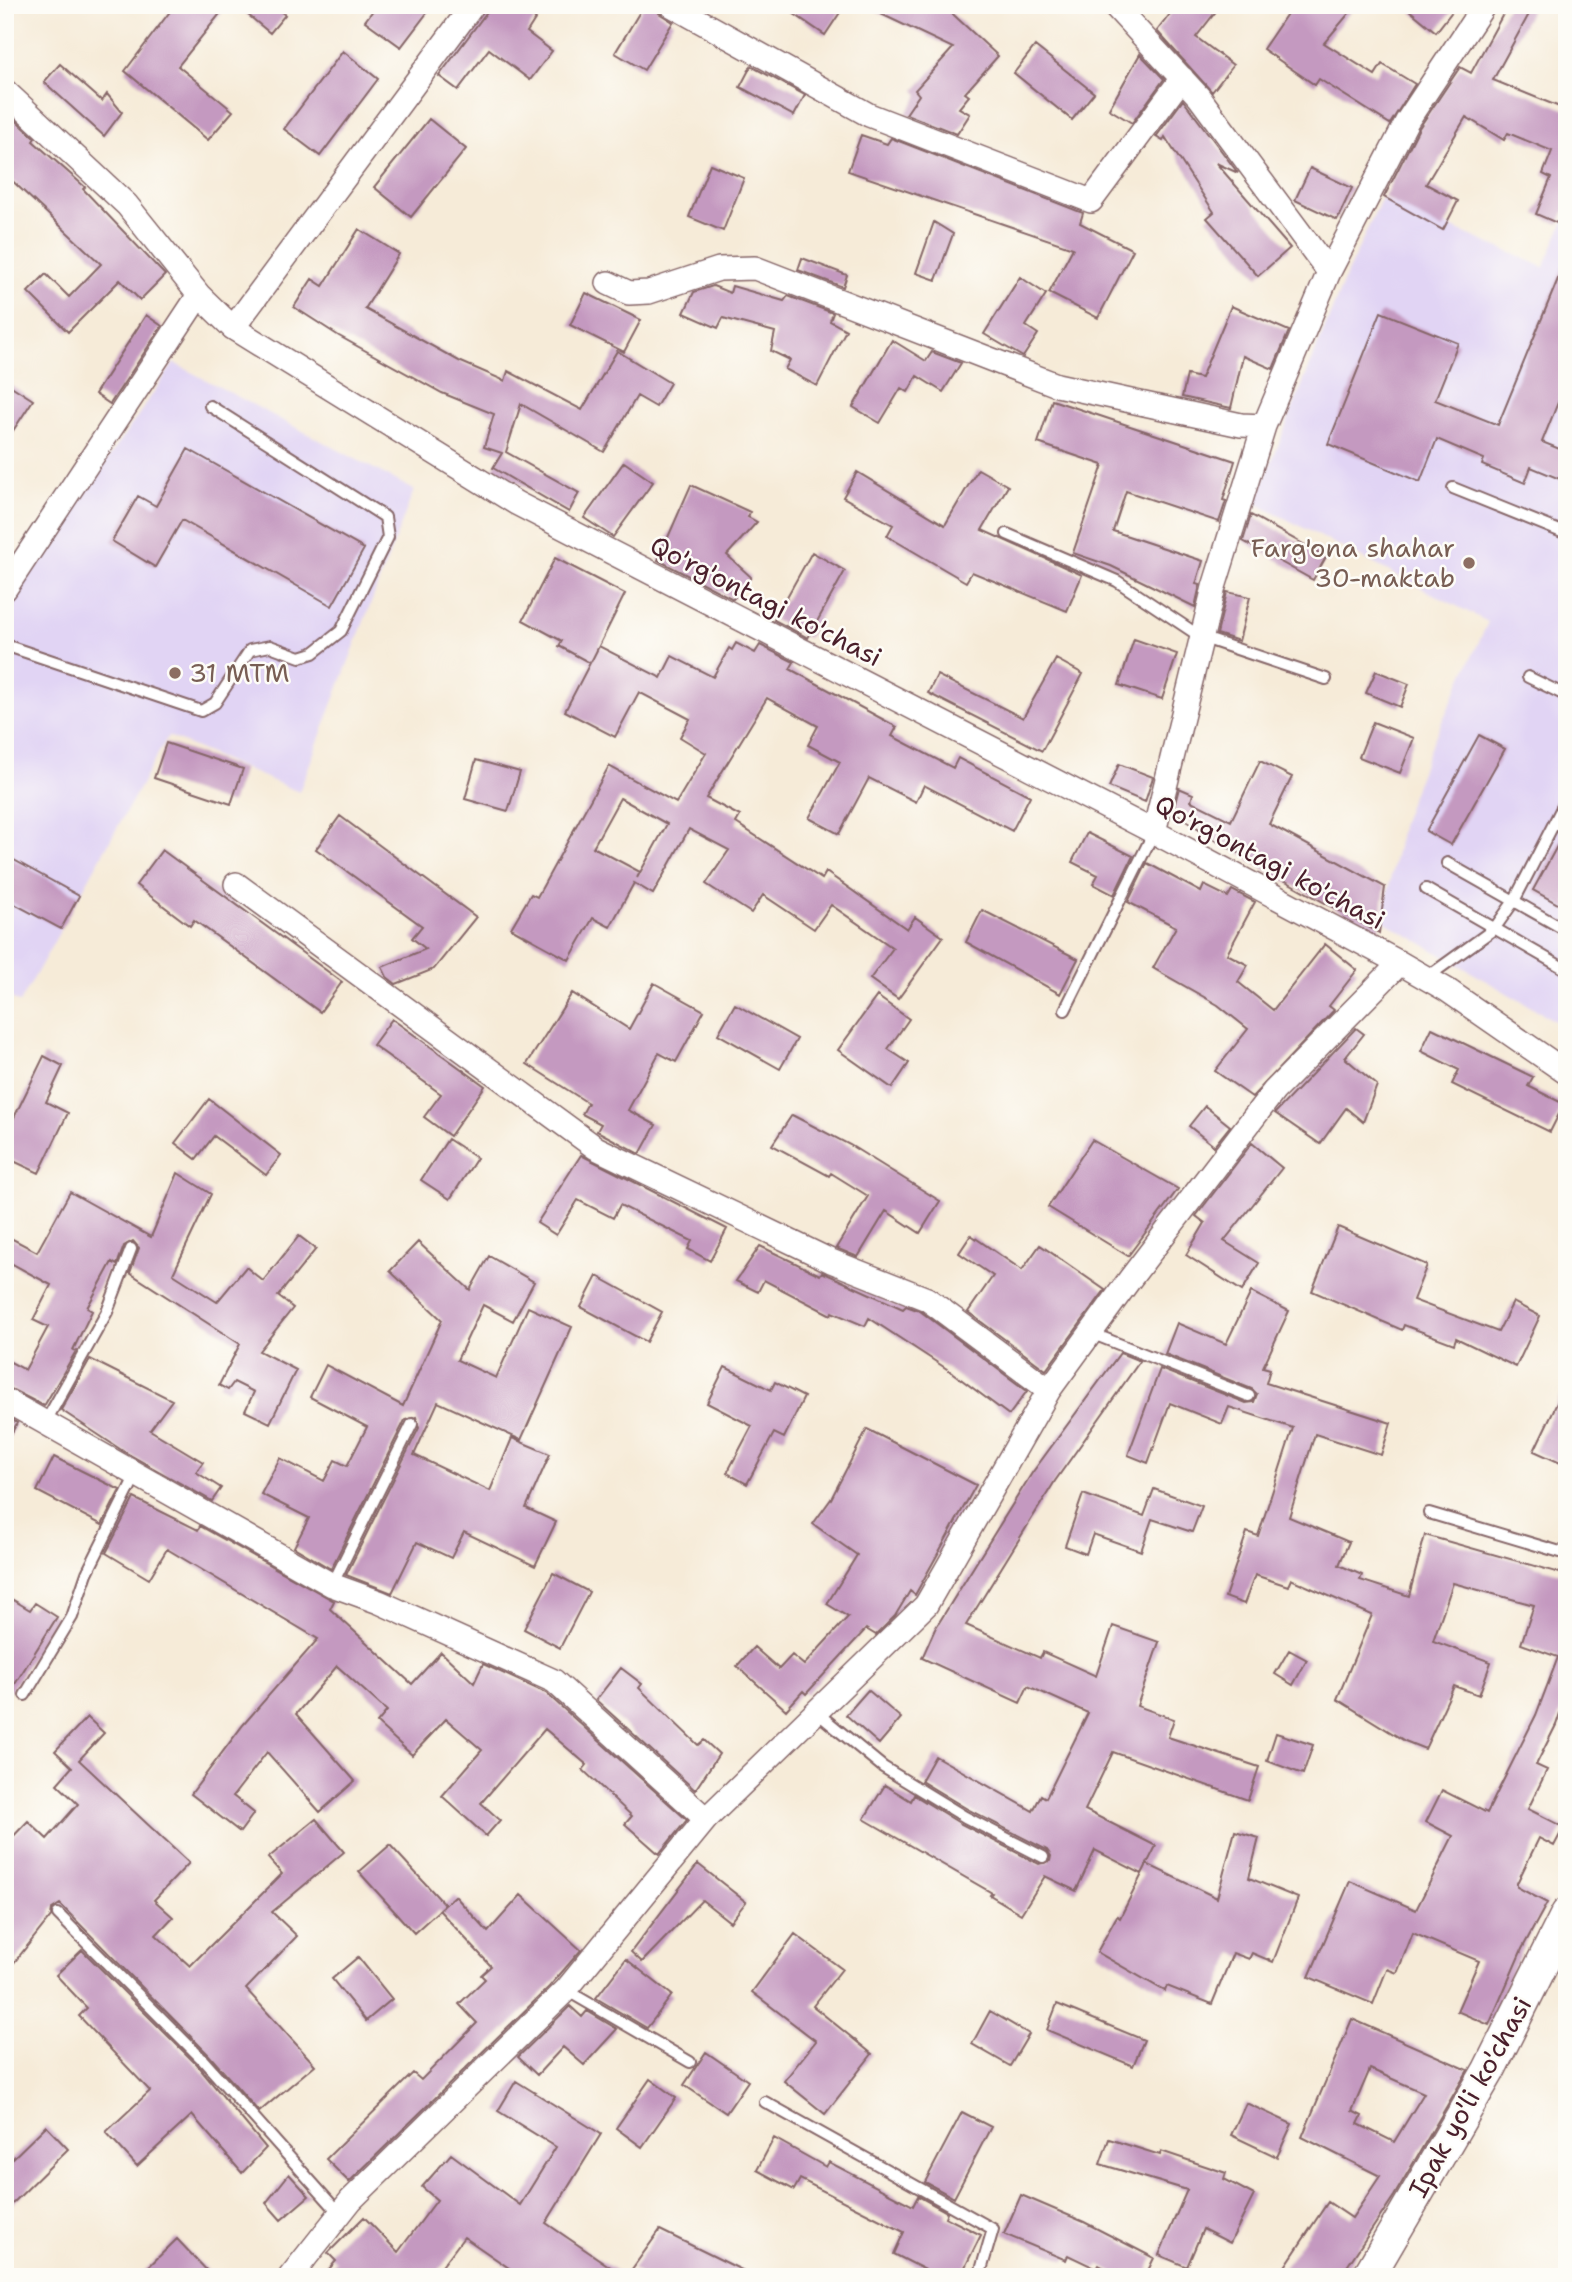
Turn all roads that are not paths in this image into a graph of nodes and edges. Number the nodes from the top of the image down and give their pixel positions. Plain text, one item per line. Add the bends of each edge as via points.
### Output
1 (473, 5) edge
2 (671, 5) edge
3 (1114, 5) edge
4 (1484, 5) edge
5 (1182, 78) junction
6 (5, 91) edge
7 (1329, 272) junction
8 (608, 283) dead end
9 (199, 295) junction
10 (233, 328) junction
11 (210, 406) dead end
12 (1264, 426) junction
13 (1453, 488) dead end
14 (1007, 534) dead end
15 (1567, 534) edge
16 (5, 589) edge
17 (1201, 637) junction
18 (5, 645) edge
19 (1528, 677) dead end
20 (1326, 679) dead end
21 (1567, 696) edge
22 (1567, 797) edge
23 (1153, 832) junction
24 (1447, 863) dead end
25 (236, 884) dead end
26 (1426, 889) dead end
27 (1514, 901) junction
28 (1494, 929) junction
29 (1567, 931) edge
30 (1400, 963) junction
31 (1567, 970) edge
32 (1426, 978) junction
33 (1065, 1010) dead end
34 (1567, 1073) edge
35 (131, 1250) dead end
36 (1091, 1333) junction
37 (1049, 1390) junction
38 (1249, 1396) dead end
39 (5, 1399) edge
40 (46, 1421) junction
41 (412, 1424) dead end
42 (138, 1472) junction
43 (1429, 1513) dead end
44 (1567, 1554) edge
45 (332, 1585) junction
46 (26, 1695) dead end
47 (815, 1711) junction
48 (706, 1819) junction
49 (1043, 1857) dead end
50 (58, 1914) dead end
51 (1567, 1914) edge
52 (566, 1990) junction
53 (690, 2062) dead end
54 (765, 2102) dead end
55 (339, 2213) junction
56 (290, 2277) edge
57 (979, 2277) edge
58 (1368, 2277) edge

1 - 10 street
2 - 5 street via 869,115 1090,201
3 - 5 street
4 - 7 street via 1407,121
5 - 7 street
6 - 9 street, Qo'rg'ontagi ko'chasi via 127,205
7 - 12 street
8 - 12 street via 629,293 649,292 719,269 755,268 1057,385
9 - 10 street, Qo'rg'ontagi ko'chasi
9 - 16 street
10 - 23 street, Qo'rg'ontagi ko'chasi via 516,503
11 - 18 lane via 385,517 388,537 341,631 313,653 300,657 270,646 250,650 215,702 201,711
12 - 17 street
13 - 15 lane
14 - 17 lane via 1117,581
17 - 20 lane
17 - 23 street
19 - 21 lane
22 - 27 lane
23 - 30 street, Qo'rg'ontagi ko'chasi
23 - 33 lane
24 - 27 lane
25 - 37 street via 596,1148 831,1261 927,1299
26 - 28 lane
27 - 28 lane
27 - 29 lane
28 - 31 lane
28 - 32 lane
30 - 32 street, Qo'rg'ontagi ko'chasi
30 - 36 street via 1274,1091
32 - 34 street, Qo'rg'ontagi ko'chasi
35 - 40 lane via 107,1312
36 - 37 street
36 - 38 lane
37 - 47 street via 926,1605
39 - 40 street
40 - 42 street
41 - 45 lane
42 - 45 street
42 - 46 lane via 87,1573 72,1617
43 - 44 lane
45 - 48 street via 554,1681
47 - 48 street
47 - 49 lane via 883,1767
48 - 52 street
50 - 55 lane via 202,2059
51 - 58 main road, Ipak yo'li ko'chasi via 1489,2070
52 - 53 lane
52 - 55 street
54 - 57 lane via 993,2229
55 - 56 street

